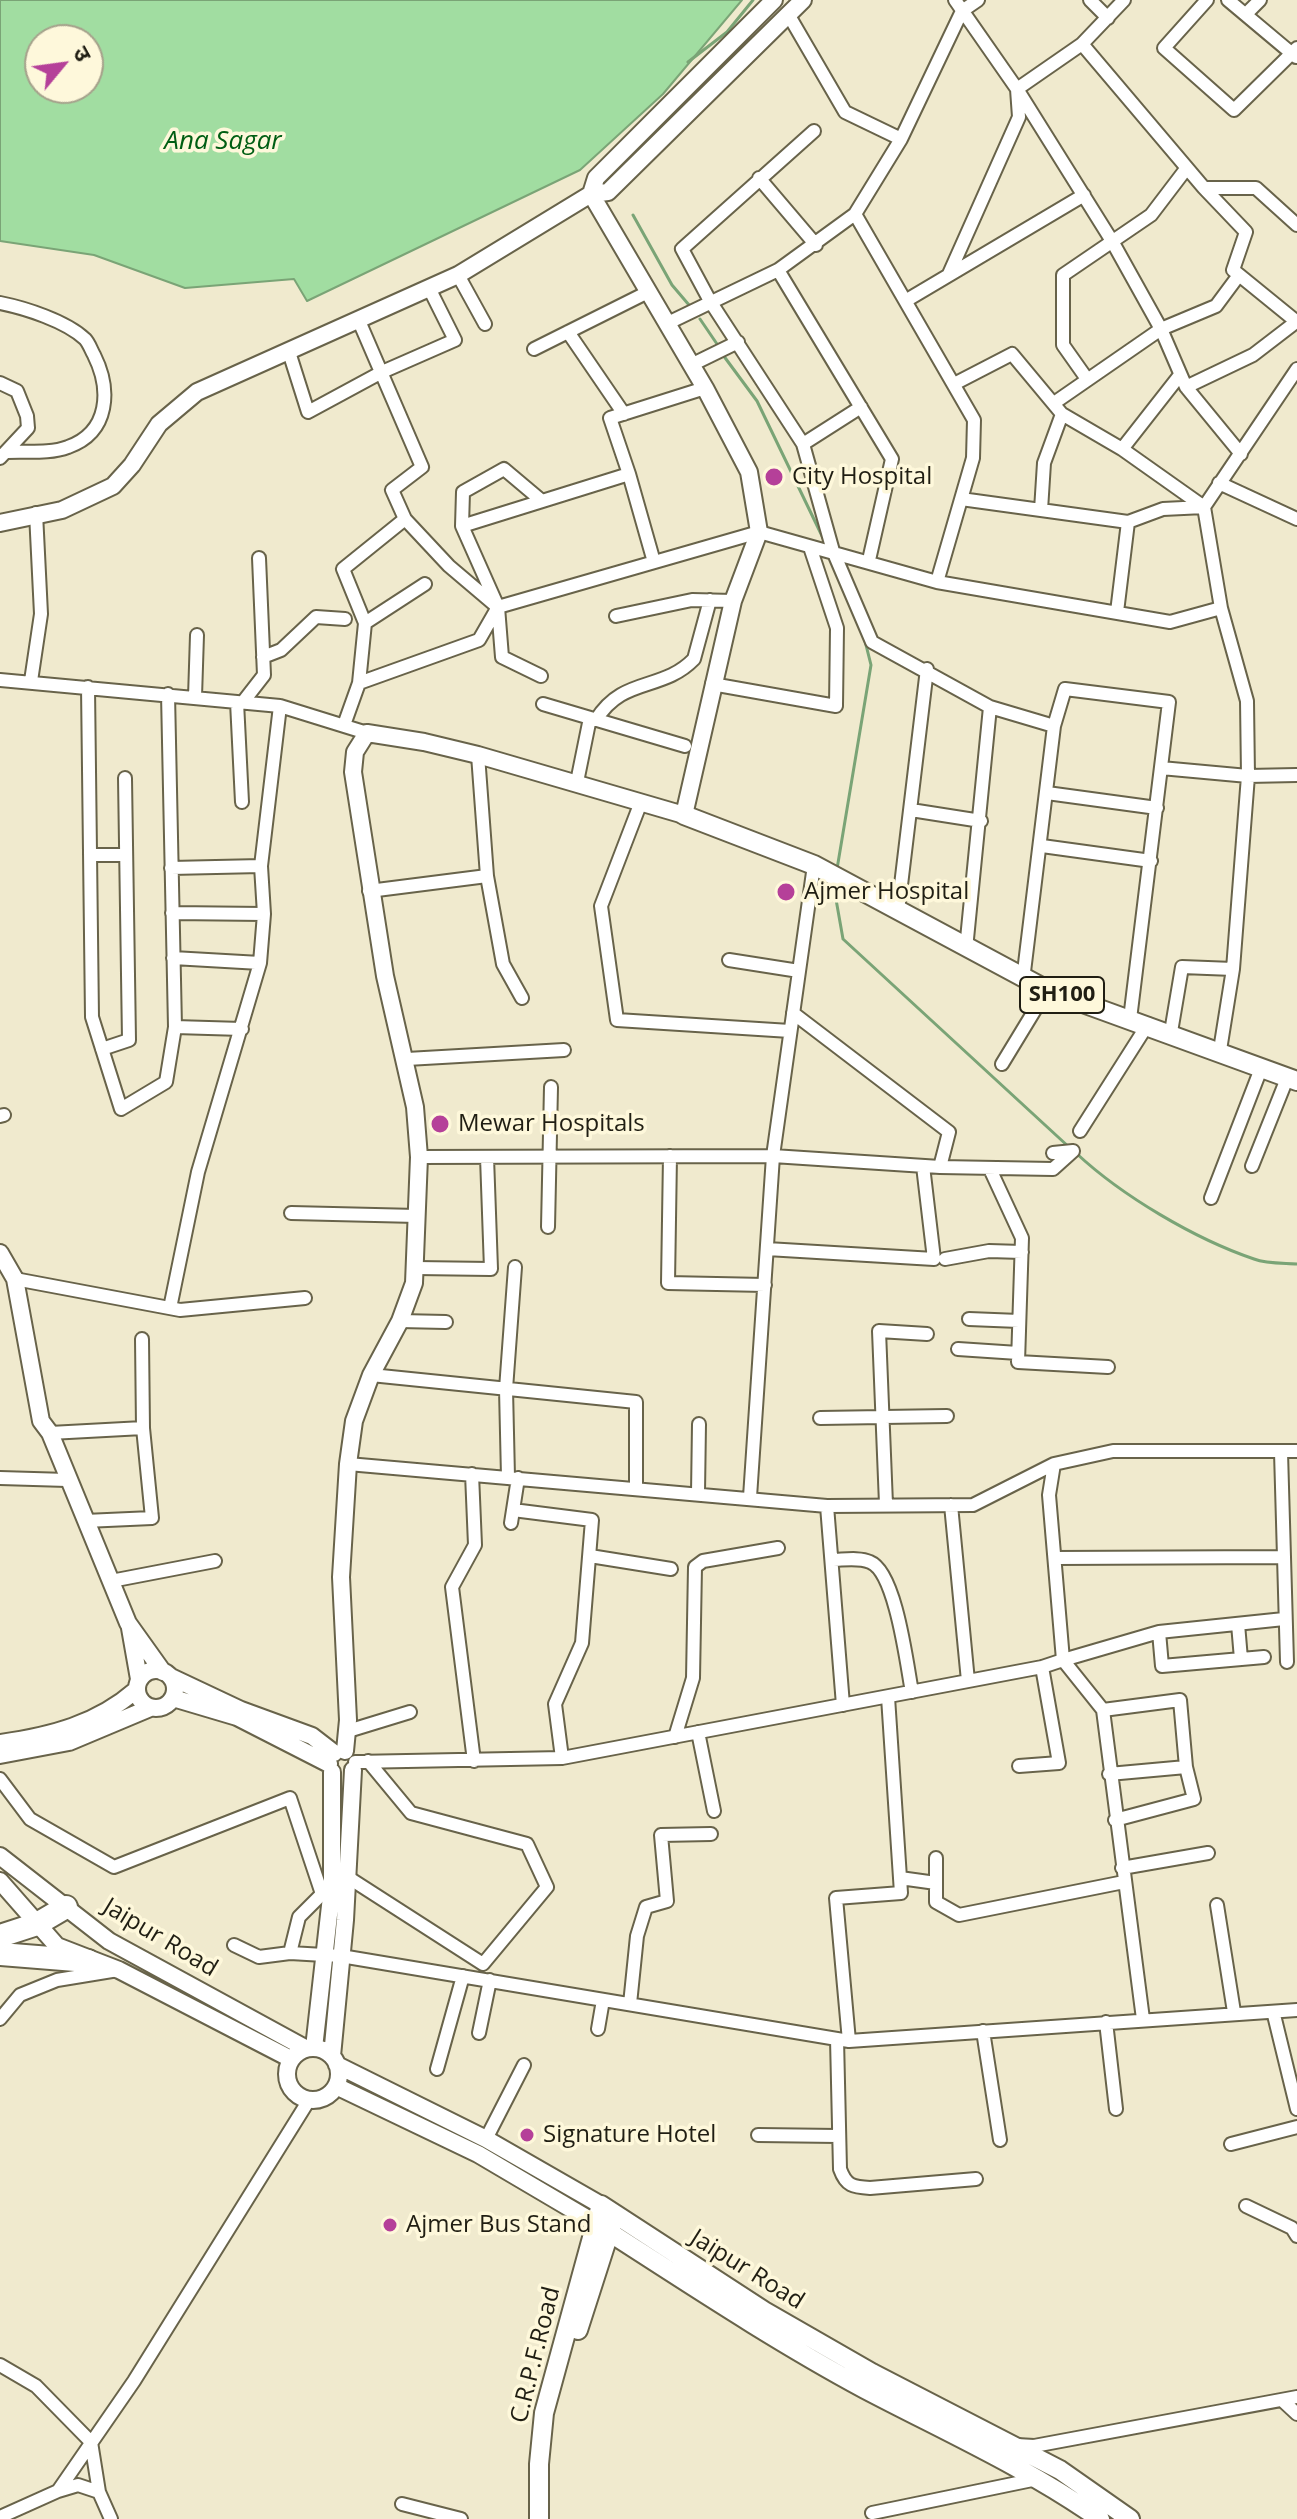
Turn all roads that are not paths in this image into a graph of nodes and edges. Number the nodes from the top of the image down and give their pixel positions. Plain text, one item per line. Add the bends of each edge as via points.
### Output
1 (774, 0) edge
2 (803, 0) edge
3 (978, 0) edge
4 (1090, 0) edge
5 (1124, 0) edge
6 (1207, 0) edge
7 (1228, 0) edge
8 (1260, 0) edge
9 (958, 6) edge
10 (788, 14) junction
11 (1246, 14) junction
12 (1108, 18) junction
13 (1082, 44) junction
14 (1295, 53) edge
15 (1017, 89) junction
16 (814, 131) dead end
17 (901, 139) junction
18 (611, 164) junction
19 (1186, 169) junction
20 (622, 178) junction
21 (759, 178) junction
22 (1204, 188) junction
23 (591, 194) junction
24 (1084, 195) junction
25 (855, 214) junction
26 (1297, 225) edge
27 (1112, 241) junction
28 (816, 245) junction
29 (960, 250) junction
30 (988, 251) junction
31 (778, 270) junction
32 (949, 274) junction
33 (458, 275) junction
34 (1239, 275) junction
35 (429, 288) junction
36 (648, 292) junction
37 (907, 300) junction
38 (710, 301) junction
39 (0, 303) edge
40 (359, 321) junction
41 (1297, 322) edge
42 (668, 323) junction
43 (485, 324) dead end
44 (1161, 329) junction
45 (568, 332) junction
46 (738, 342) junction
47 (534, 349) dead end
48 (289, 352) junction
49 (691, 365) junction
50 (1297, 369) edge
51 (382, 372) junction
52 (1087, 379) junction
53 (1183, 381) junction
54 (0, 383) edge
55 (954, 384) junction
56 (705, 388) junction
57 (616, 402) junction
58 (1054, 403) junction
59 (861, 407) junction
60 (624, 414) junction
61 (1062, 414) junction
62 (610, 418) junction
63 (803, 444) junction
64 (1122, 449) junction
65 (1241, 454) junction
66 (3, 455) edge
67 (629, 474) junction
68 (1219, 483) junction
69 (961, 499) junction
70 (542, 501) junction
71 (1204, 507) junction
72 (1041, 510) junction
73 (36, 513) junction
74 (405, 519) junction
75 (1297, 519) edge
76 (1128, 522) junction
77 (0, 523) edge
78 (462, 526) junction
79 (759, 532) junction
80 (810, 547) junction
81 (833, 551) junction
82 (259, 558) dead end
83 (869, 560) junction
84 (654, 562) junction
85 (937, 582) junction
86 (425, 584) dead end
87 (710, 600) junction
88 (733, 601) junction
89 (498, 607) junction
90 (1221, 608) junction
91 (1117, 612) junction
92 (616, 616) dead end
93 (345, 619) dead end
94 (365, 623) junction
95 (197, 635) dead end
96 (263, 657) junction
97 (927, 669) junction
98 (541, 676) dead end
99 (0, 680) edge
100 (31, 681) junction
101 (359, 683) junction
102 (712, 684) junction
103 (88, 687) junction
104 (168, 694) junction
105 (195, 697) junction
106 (240, 702) junction
107 (543, 704) dead end
108 (280, 706) junction
109 (990, 707) junction
110 (593, 719) junction
111 (344, 725) junction
112 (1054, 726) junction
113 (367, 733) junction
114 (685, 746) dead end
115 (478, 755) junction
116 (1161, 768) junction
117 (1297, 775) edge
118 (1248, 776) junction
119 (125, 778) dead end
120 (577, 782) junction
121 (1047, 793) junction
122 (242, 802) dead end
123 (641, 802) junction
124 (1157, 808) junction
125 (911, 810) junction
126 (684, 815) junction
127 (981, 821) junction
128 (1042, 846) junction
129 (90, 855) junction
130 (126, 855) junction
131 (1151, 861) junction
132 (261, 866) junction
133 (171, 868) junction
134 (818, 868) junction
135 (487, 876) junction
136 (369, 891) junction
137 (898, 910) junction
138 (172, 913) junction
139 (264, 914) junction
140 (966, 949) junction
141 (173, 958) junction
142 (729, 960) dead end
143 (260, 963) junction
144 (1233, 969) junction
145 (799, 971) junction
146 (1023, 980) junction
147 (1047, 990) junction
148 (522, 998) dead end
149 (793, 1013) junction
150 (1139, 1021) junction
151 (175, 1027) junction
152 (242, 1029) junction
153 (790, 1031) junction
154 (1171, 1032) junction
155 (102, 1049) junction
156 (564, 1050) dead end
157 (1220, 1050) junction
158 (407, 1059) junction
159 (1002, 1064) dead end
160 (1262, 1066) junction
161 (1292, 1078) edge
162 (551, 1087) dead end
163 (1080, 1131) dead end
164 (1053, 1153) dead end
165 (549, 1156) junction
166 (670, 1156) junction
167 (773, 1156) junction
168 (419, 1157) junction
169 (487, 1157) junction
170 (923, 1166) junction
171 (1252, 1166) dead end
172 (940, 1167) junction
173 (990, 1169) junction
174 (1211, 1198) dead end
175 (291, 1213) dead end
176 (417, 1216) junction
177 (548, 1227) dead end
178 (767, 1249) junction
179 (1022, 1252) junction
180 (0, 1253) edge
181 (945, 1259) dead end
182 (515, 1267) dead end
183 (416, 1268) junction
184 (15, 1279) junction
185 (765, 1285) junction
186 (305, 1298) dead end
187 (159, 1306) junction
188 (969, 1319) dead end
189 (400, 1321) junction
190 (1019, 1321) junction
191 (446, 1322) dead end
192 (927, 1334) dead end
193 (142, 1339) dead end
194 (958, 1349) dead end
195 (1018, 1353) junction
196 (1108, 1367) dead end
197 (371, 1375) junction
198 (506, 1389) junction
199 (947, 1416) dead end
200 (883, 1417) junction
201 (820, 1418) dead end
202 (699, 1424) dead end
203 (143, 1428) junction
204 (50, 1433) junction
205 (1297, 1451) edge
206 (1281, 1452) junction
207 (348, 1464) junction
208 (1054, 1464) junction
209 (472, 1474) junction
210 (513, 1477) junction
211 (0, 1478) edge
212 (67, 1480) junction
213 (636, 1487) junction
214 (698, 1493) junction
215 (750, 1497) junction
216 (886, 1504) junction
217 (951, 1505) junction
218 (827, 1506) junction
219 (85, 1521) junction
220 (778, 1548) dead end
221 (590, 1556) junction
222 (1282, 1557) junction
223 (1055, 1558) junction
224 (832, 1560) junction
225 (215, 1561) dead end
226 (671, 1569) dead end
227 (111, 1581) junction
228 (1284, 1619) junction
229 (128, 1623) junction
230 (1238, 1624) junction
231 (1159, 1632) junction
232 (1264, 1657) dead end
233 (1241, 1659) junction
234 (1063, 1660) junction
235 (1287, 1662) dead end
236 (1042, 1667) junction
237 (167, 1674) junction
238 (968, 1681) junction
239 (138, 1685) junction
240 (345, 1687) junction
241 (912, 1692) junction
242 (888, 1697) junction
243 (173, 1698) junction
244 (843, 1705) junction
245 (150, 1708) junction
246 (1103, 1710) junction
247 (410, 1712) dead end
248 (348, 1731) junction
249 (698, 1732) junction
250 (675, 1737) junction
251 (59, 1738) junction
252 (0, 1743) edge
253 (0, 1755) edge
254 (562, 1758) junction
255 (344, 1761) junction
256 (474, 1761) junction
257 (1019, 1766) dead end
258 (1186, 1767) junction
259 (1109, 1774) junction
260 (0, 1779) edge
261 (714, 1811) dead end
262 (1115, 1820) junction
263 (711, 1834) dead end
264 (1208, 1853) dead end
265 (0, 1856) edge
266 (936, 1858) dead end
267 (1122, 1868) junction
268 (346, 1876) junction
269 (900, 1878) junction
270 (0, 1881) edge
271 (1124, 1882) junction
272 (936, 1883) junction
273 (1217, 1905) dead end
274 (66, 1907) junction
275 (37, 1924) junction
276 (2, 1944) edge
277 (234, 1945) dead end
278 (290, 1953) junction
279 (334, 1955) junction
280 (88, 1961) junction
281 (119, 1970) junction
282 (463, 1976) junction
283 (490, 1980) junction
284 (603, 2000) junction
285 (630, 2004) junction
286 (1297, 2010) edge
287 (1234, 2012) junction
288 (1274, 2015) junction
289 (0, 2019) edge
290 (1143, 2019) junction
291 (1106, 2022) junction
292 (598, 2029) dead end
293 (983, 2031) junction
294 (479, 2033) dead end
295 (843, 2040) junction
296 (310, 2048) junction
297 (291, 2059) junction
298 (335, 2061) junction
299 (524, 2065) dead end
300 (437, 2069) dead end
301 (336, 2086) junction
302 (309, 2100) junction
303 (1116, 2109) dead end
304 (1297, 2109) edge
305 (1297, 2127) edge
306 (758, 2135) dead end
307 (838, 2136) junction
308 (486, 2139) junction
309 (1000, 2140) dead end
310 (1231, 2144) dead end
311 (976, 2179) dead end
312 (1246, 2206) dead end
313 (605, 2218) junction
314 (1297, 2236) edge
315 (0, 2365) edge
316 (1297, 2397) edge
317 (1283, 2401) junction
318 (1297, 2414) edge
319 (545, 2434) junction
320 (91, 2442) junction
321 (1004, 2454) junction
322 (1039, 2479) junction
323 (58, 2491) junction
324 (99, 2492) junction
325 (402, 2504) dead end
326 (872, 2513) dead end
327 (0, 2517) edge
328 (111, 2519) edge
329 (461, 2519) edge
330 (539, 2519) edge
331 (550, 2519) edge
332 (1100, 2519) edge
333 (1130, 2519) edge

1 - 18 street
2 - 10 street
3 - 9 street
4 - 12 street
5 - 12 street
6 - 14 street via 1164,48 1234,110
7 - 11 street
8 - 11 street
9 - 15 street
9 - 17 street
10 - 17 street via 845,112
10 - 20 street
11 - 14 street
12 - 13 street
13 - 15 street
13 - 19 street
15 - 24 street
15 - 29 street via 1019,117
16 - 21 street
17 - 25 street
18 - 20 street
18 - 23 street via 596,178
19 - 22 street
19 - 27 street via 1151,215
20 - 23 street via 608,192
21 - 28 street
21 - 38 street via 682,249
22 - 26 street via 1256,188
22 - 34 street via 1246,232 1233,270
23 - 33 street
23 - 36 street
24 - 27 street
24 - 30 street
25 - 28 street
25 - 37 street
27 - 44 street
27 - 52 street via 1063,275 1063,345
28 - 31 street
29 - 30 street
29 - 32 street
30 - 32 street
31 - 38 street
31 - 59 street
32 - 37 street
33 - 35 street
33 - 43 street
34 - 41 street
34 - 44 street via 1216,306
35 - 40 street
35 - 51 street via 455,340
36 - 42 street
36 - 45 street
37 - 55 street
38 - 42 street
38 - 46 street
39 - 66 street via 86,340 103,373 107,399 101,418 77,443
40 - 48 street
40 - 51 street
41 - 53 street via 1253,355
42 - 49 street
44 - 52 street
44 - 53 street
45 - 47 street
45 - 57 street
46 - 49 street
46 - 63 street
48 - 51 street via 308,412
48 - 73 street via 176,406 113,486 62,510
49 - 56 street
50 - 65 street
51 - 74 street via 422,467 392,490
52 - 58 street
53 - 64 street
53 - 65 street
54 - 66 street via 17,391 28,428
55 - 58 street via 1012,354
55 - 69 street via 974,420 973,458
56 - 60 street
56 - 79 street via 749,472
57 - 60 street
57 - 62 street
58 - 61 street
59 - 63 street
59 - 83 street via 892,459
60 - 62 street
61 - 64 street
61 - 72 street via 1044,463
62 - 67 street
63 - 81 street
64 - 71 street
65 - 68 street
67 - 70 street
67 - 84 street
68 - 71 street
68 - 75 street
69 - 72 street
69 - 85 street
70 - 78 street
70 - 78 street via 504,469 463,492
71 - 76 street via 1163,509
71 - 90 street
72 - 76 street
73 - 77 street
73 - 100 street via 41,614
74 - 89 street
74 - 94 street via 343,569
76 - 91 street
78 - 89 street
79 - 80 street
79 - 84 street
79 - 88 street
80 - 81 street
80 - 102 street via 837,628 836,706
81 - 83 street
81 - 97 street via 872,642
82 - 96 street
83 - 85 street
84 - 89 street
85 - 91 street
86 - 94 street
87 - 88 street
87 - 92 street
87 - 110 street via 694,659 660,680 618,694
88 - 102 street
89 - 98 street via 502,657
89 - 101 street via 479,640
90 - 91 street via 1170,622
90 - 118 street via 1247,701
93 - 96 street via 316,617 281,650
94 - 101 street
95 - 105 street
96 - 106 street via 264,675
97 - 109 street
97 - 125 street
99 - 100 street
100 - 103 street
101 - 111 street
102 - 126 street
103 - 104 street
103 - 129 street
104 - 105 street
104 - 133 street
105 - 106 street
106 - 108 street
106 - 122 street
107 - 110 street
108 - 111 street
108 - 132 street
109 - 112 street
109 - 127 street
110 - 114 street
110 - 120 street
111 - 113 street
112 - 116 street via 1062,685 1169,702
112 - 121 street
113 - 115 street
113 - 136 street via 355,752 353,772
115 - 120 street
115 - 135 street
116 - 118 street
116 - 124 street
117 - 118 street
118 - 144 street
119 - 130 street
120 - 123 street
121 - 124 street
121 - 128 street
123 - 126 street
123 - 153 street via 601,906 617,1020
124 - 131 street
125 - 127 street
125 - 137 street
126 - 134 main road, SH100
127 - 140 street
128 - 131 street
128 - 146 street
129 - 130 street
129 - 155 street via 92,1017
130 - 155 street via 129,1040
131 - 150 street
132 - 133 street
132 - 139 street
133 - 138 street
134 - 137 main road, SH100
134 - 145 street
135 - 136 street
135 - 148 street via 503,964
136 - 158 street
137 - 140 main road, SH100
138 - 139 street
138 - 141 street
139 - 143 street
140 - 146 main road, SH100
141 - 143 street
141 - 151 street
142 - 145 street
143 - 152 street
144 - 154 street via 1182,967
144 - 157 street
145 - 149 street
146 - 147 main road, SH100
147 - 150 main road, SH100
147 - 159 street
149 - 153 street
149 - 172 street via 949,1132
150 - 154 main road, SH100
150 - 163 street
151 - 152 street
151 - 155 street via 166,1082 121,1109
152 - 187 street
153 - 167 street
154 - 157 main road, SH100
156 - 158 street
157 - 160 main road, SH100
158 - 168 street
160 - 161 main road, SH100
160 - 174 street
161 - 171 street
162 - 165 street
164 - 173 street via 1073,1151 1053,1169
165 - 166 street
165 - 169 street
165 - 177 street
166 - 167 street
166 - 185 street via 668,1283
167 - 170 street
167 - 178 street
168 - 169 street
168 - 176 street
169 - 183 street via 491,1269
170 - 172 street
170 - 178 street via 934,1259
172 - 173 street
173 - 179 street via 1022,1238
175 - 176 street
176 - 183 street
178 - 185 street
179 - 181 street
179 - 190 street
180 - 184 street
182 - 198 street
183 - 189 street
184 - 187 street
184 - 204 street via 41,1421
185 - 215 street
186 - 187 street
188 - 190 street
189 - 191 street
189 - 197 street
190 - 195 street
192 - 200 street via 879,1331
193 - 203 street
194 - 195 street
195 - 196 street via 1018,1362
197 - 198 street
197 - 207 street via 354,1421
198 - 210 street
198 - 213 street via 636,1402
199 - 200 street
200 - 201 street
200 - 216 street
202 - 214 street
203 - 204 street
203 - 219 street via 152,1518
204 - 212 street
205 - 206 street
206 - 208 street via 1113,1451
206 - 222 street
207 - 209 street
207 - 240 street via 341,1577
208 - 217 street via 973,1505
208 - 223 street via 1049,1495
209 - 210 street
209 - 256 street via 475,1545 452,1587
210 - 213 street
210 - 221 street via 512,1516 592,1520
211 - 212 street
212 - 219 street
213 - 214 street
214 - 215 street
215 - 218 street
216 - 217 street
216 - 218 street
217 - 238 street
218 - 224 street
219 - 227 street
220 - 250 street via 703,1561 695,1567 693,1678
221 - 226 street
221 - 254 street via 582,1643 555,1704
222 - 223 street
222 - 228 street
223 - 234 street
224 - 241 street via 866,1560 882,1572
224 - 244 street
225 - 227 street
227 - 229 street
228 - 230 street
228 - 235 street
229 - 237 street
229 - 239 street
230 - 231 street
230 - 233 street
231 - 233 street via 1162,1666
231 - 234 street
232 - 233 street
234 - 236 street
234 - 246 street
236 - 238 street
236 - 257 street via 1059,1763
237 - 239 street via 152,1670
237 - 243 street
237 - 255 street via 312,1736
238 - 241 street
239 - 245 street via 140,1700
239 - 251 street via 107,1713
240 - 248 street
240 - 255 street via 338,1718
241 - 242 street
242 - 244 street
242 - 269 street
243 - 245 street via 164,1707
243 - 255 street via 237,1717
244 - 249 street
245 - 251 street
246 - 258 street via 1180,1700
246 - 259 street
247 - 248 street
248 - 255 street
249 - 250 street
249 - 261 street
250 - 254 street
251 - 252 street
251 - 253 street
254 - 256 street
255 - 256 street
255 - 268 street
255 - 268 street via 411,1813 527,1844 547,1887 483,1964
255 - 279 street via 332,1888
258 - 259 street
258 - 262 street via 1194,1799
259 - 262 street
260 - 278 street via 30,1819 114,1867 290,1798 322,1894 299,1917
262 - 267 street
263 - 285 street via 661,1835 667,1901 646,1907 637,1936
264 - 267 street
265 - 274 street, Jaipur Road
266 - 272 street
267 - 271 street
268 - 279 street
269 - 272 street
269 - 295 street via 901,1893 836,1898
270 - 275 street, Jaipur Road
271 - 272 street via 959,1915 936,1902
271 - 290 street
273 - 287 street
274 - 275 highway
274 - 296 street, Jaipur Road via 109,1941
275 - 276 highway
275 - 280 street, Jaipur Road via 57,1946
276 - 280 highway
277 - 278 street via 259,1957
278 - 279 street
279 - 282 street
279 - 296 street
279 - 298 street
280 - 281 street, Jaipur Road
281 - 289 street via 57,1980 20,1995
281 - 297 street, Jaipur Road
282 - 283 street
282 - 300 street
283 - 284 street
283 - 294 street
284 - 285 street
284 - 292 street
285 - 295 street
286 - 288 street
287 - 288 street
287 - 290 street
288 - 304 street
290 - 291 street
291 - 293 street
291 - 303 street
293 - 295 street
293 - 309 street
295 - 307 street
296 - 297 street
296 - 298 street
297 - 302 street via 291,2089
298 - 301 street
298 - 308 street, Jaipur Road
299 - 308 street
301 - 302 street
301 - 313 street, Jaipur Road
302 - 320 street
305 - 310 street
306 - 307 street
307 - 311 street via 840,2169 844,2182 853,2188
308 - 313 street, Jaipur Road
312 - 314 street via 1292,2228
313 - 319 main road, C.R.P.F.Road
313 - 321 main road, Jaipur Road
313 - 321 main road, Jaipur Road via 755,2326 864,2388
315 - 320 street via 36,2386
316 - 317 street
317 - 318 street
317 - 321 street
319 - 330 main road, C.R.P.F.Road
319 - 331 main road, C.R.P.F.Road
320 - 323 street
320 - 324 street
321 - 322 main road, Jaipur Road
321 - 333 main road, Jaipur Road via 1032,2454
322 - 326 street
322 - 332 main road, Jaipur Road
323 - 324 street via 78,2485
323 - 327 street
324 - 328 street
325 - 329 street

